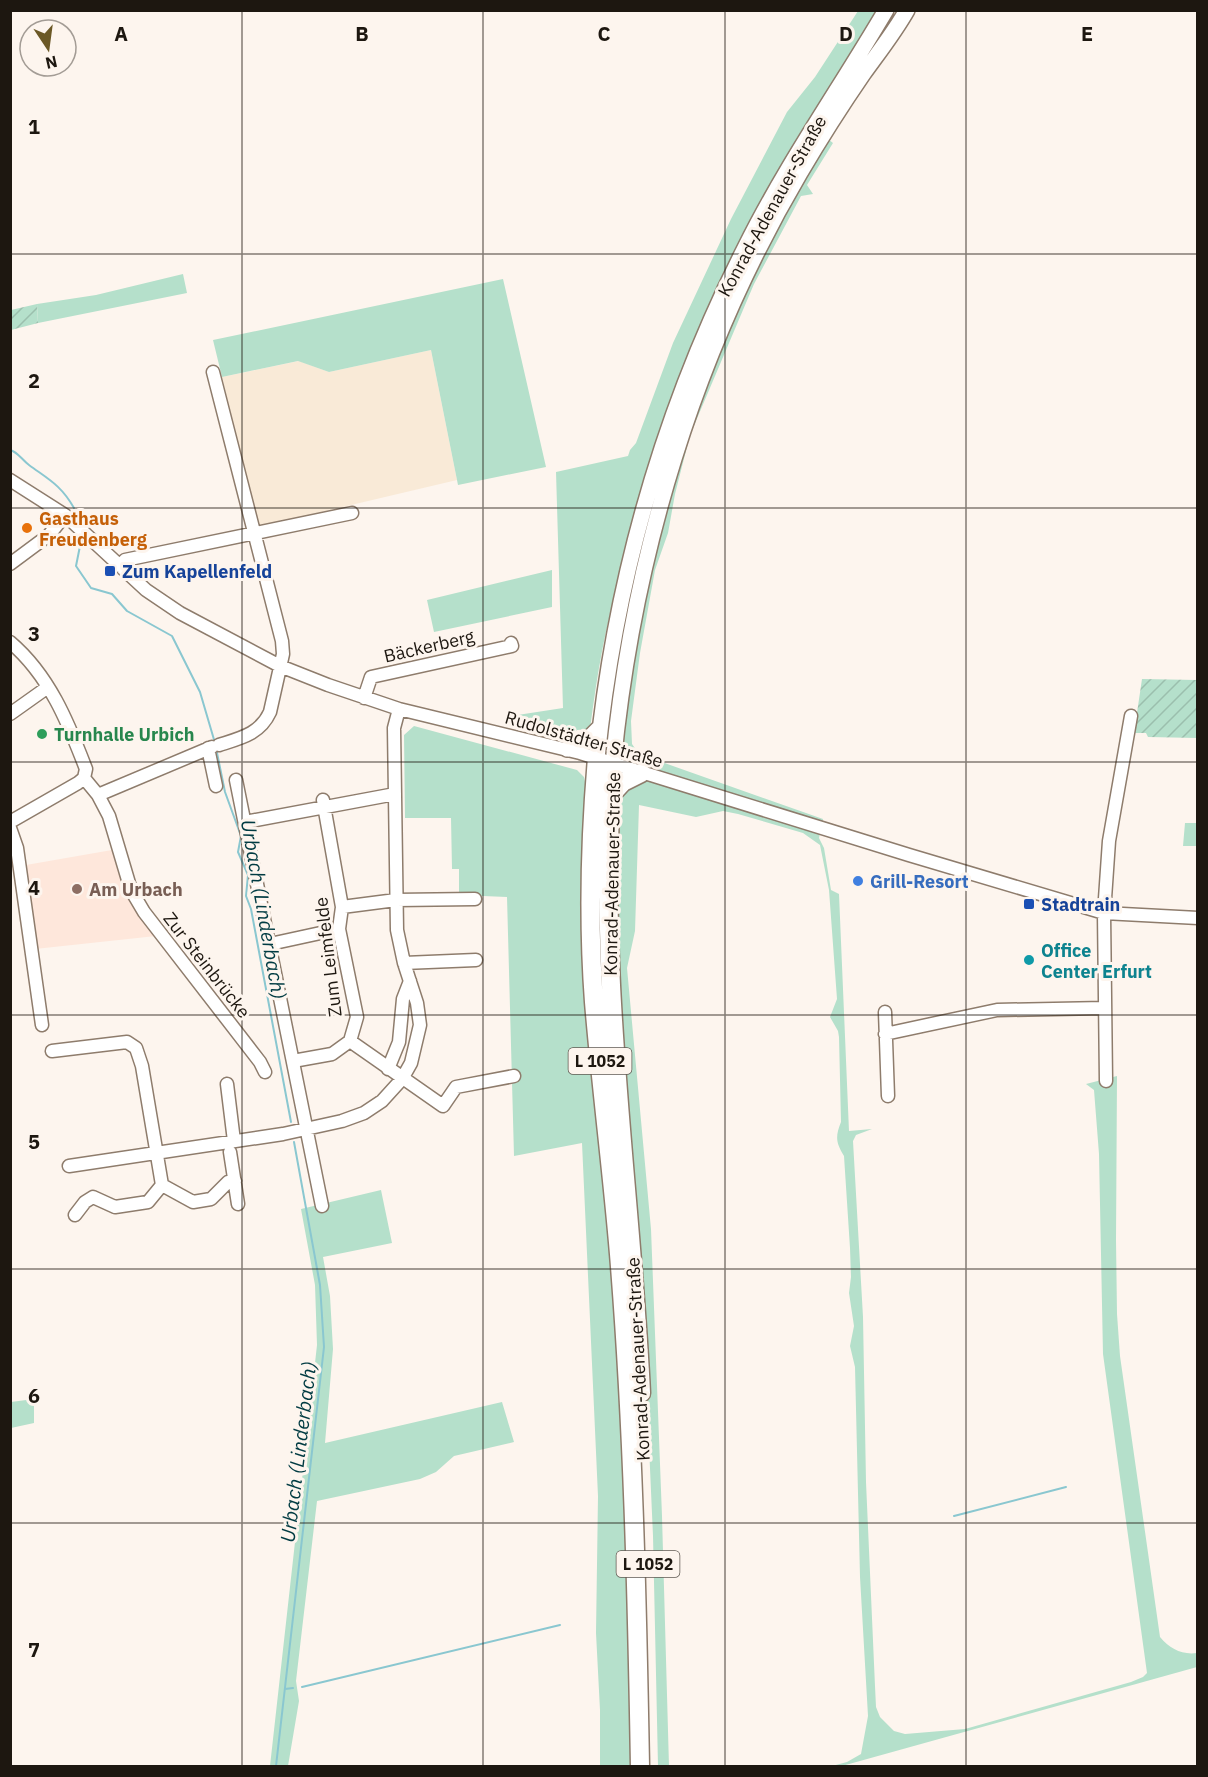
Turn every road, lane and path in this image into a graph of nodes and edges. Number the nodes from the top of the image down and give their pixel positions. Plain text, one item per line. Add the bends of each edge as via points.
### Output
1 (886, 10) edge
2 (907, 10) edge
3 (213, 372) dead end
4 (10, 480) edge
5 (352, 513) dead end
6 (65, 516) junction
7 (254, 532) junction
8 (10, 564) edge
9 (119, 566) junction
10 (10, 642) edge
11 (511, 643) dead end
12 (280, 666) junction
13 (48, 687) junction
14 (364, 698) junction
15 (399, 709) junction
16 (10, 714) edge
17 (1131, 716) dead end
18 (600, 727) junction
19 (213, 746) junction
20 (567, 749) junction
21 (605, 761) junction
22 (641, 773) junction
23 (84, 778) junction
24 (236, 780) dead end
25 (216, 786) dead end
26 (98, 795) junction
27 (395, 795) junction
28 (611, 795) junction
29 (323, 804) junction
30 (11, 822) edge
31 (245, 822) junction
32 (475, 899) dead end
33 (396, 900) junction
34 (342, 907) junction
35 (1104, 913) junction
36 (1197, 918) edge
37 (339, 929) junction
38 (270, 944) junction
39 (477, 960) dead end
40 (404, 963) junction
41 (411, 981) junction
42 (1104, 1008) junction
43 (885, 1012) dead end
44 (42, 1025) dead end
45 (885, 1034) junction
46 (350, 1041) junction
47 (52, 1051) dead end
48 (293, 1061) junction
49 (388, 1069) junction
50 (265, 1072) dead end
51 (514, 1076) dead end
52 (402, 1079) junction
53 (1106, 1081) dead end
54 (226, 1084) dead end
55 (888, 1095) dead end
56 (307, 1130) junction
57 (232, 1147) junction
58 (156, 1152) junction
59 (69, 1166) dead end
60 (235, 1181) junction
61 (162, 1185) junction
62 (238, 1204) dead end
63 (322, 1206) dead end
64 (75, 1215) dead end
65 (640, 1767) edge
66 (652, 1767) edge

1 - 18 main road, Konrad-Adenauer-Straße / L 1052 via 745,247 678,399 634,543 610,655
2 - 21 main road, Konrad-Adenauer-Straße / L 1052 via 800,173 747,271 701,380 648,545
3 - 7 street
4 - 6 street, Rudolstädter Straße
5 - 7 street
6 - 8 street via 49,535
6 - 9 street, Rudolstädter Straße
7 - 9 street via 125,560
7 - 12 street via 282,641
9 - 12 street, Rudolstädter Straße via 180,613
10 - 13 street
11 - 14 street, Bäckerberg via 512,646 371,678
12 - 14 street, Rudolstädter Straße
12 - 19 street via 266,722 249,735
13 - 16 street
13 - 23 street via 86,769
14 - 15 street, Rudolstädter Straße
15 - 20 street, Rudolstädter Straße
15 - 27 street via 394,728
17 - 35 street via 1109,841
18 - 20 main road via 586,741
18 - 21 main road, Konrad-Adenauer-Straße / L 1052
19 - 25 street
19 - 26 street
20 - 21 street, Rudolstädter Straße
21 - 22 street, Rudolstädter Straße
21 - 28 highway, Konrad-Adenauer-Straße / L 1052
21 - 65 highway, Konrad-Adenauer-Straße / L 1052 via 591,867 594,999 628,1376
22 - 28 highway via 623,782
22 - 35 street, Rudolstädter Straße
23 - 26 street, Zur Steinbrücke
23 - 30 street
24 - 31 street
26 - 50 street, Zur Steinbrücke via 111,823 131,890 144,912
27 - 29 street
27 - 33 street
28 - 66 highway, Konrad-Adenauer-Straße / L 1052 via 610,982 640,1362
29 - 31 street
29 - 34 street, Zum Leimfelde
30 - 44 street
31 - 38 street
32 - 33 street
33 - 34 street
33 - 40 street
34 - 37 street, Zum Leimfelde
35 - 36 street, Rudolstädter Straße
35 - 42 street
37 - 38 street
37 - 46 street, Zum Leimfelde via 357,1017
38 - 48 street
39 - 40 street
40 - 41 street
41 - 49 street via 403,999 399,1042
41 - 52 street via 420,1025 411,1064
42 - 45 street via 997,1010
42 - 53 street
43 - 45 street
45 - 55 street
46 - 48 street, Zum Leimfelde via 332,1054
46 - 49 street
47 - 58 street via 127,1042 136,1048
48 - 56 street
49 - 52 street
51 - 52 street via 456,1087 443,1106
52 - 56 street via 382,1101 364,1113
54 - 57 street
56 - 57 street
56 - 63 street
57 - 58 street
57 - 60 street
58 - 59 street
58 - 61 street
60 - 61 street via 228,1182 211,1199 193,1202
60 - 62 street
61 - 64 street via 148,1202 115,1207 93,1197

